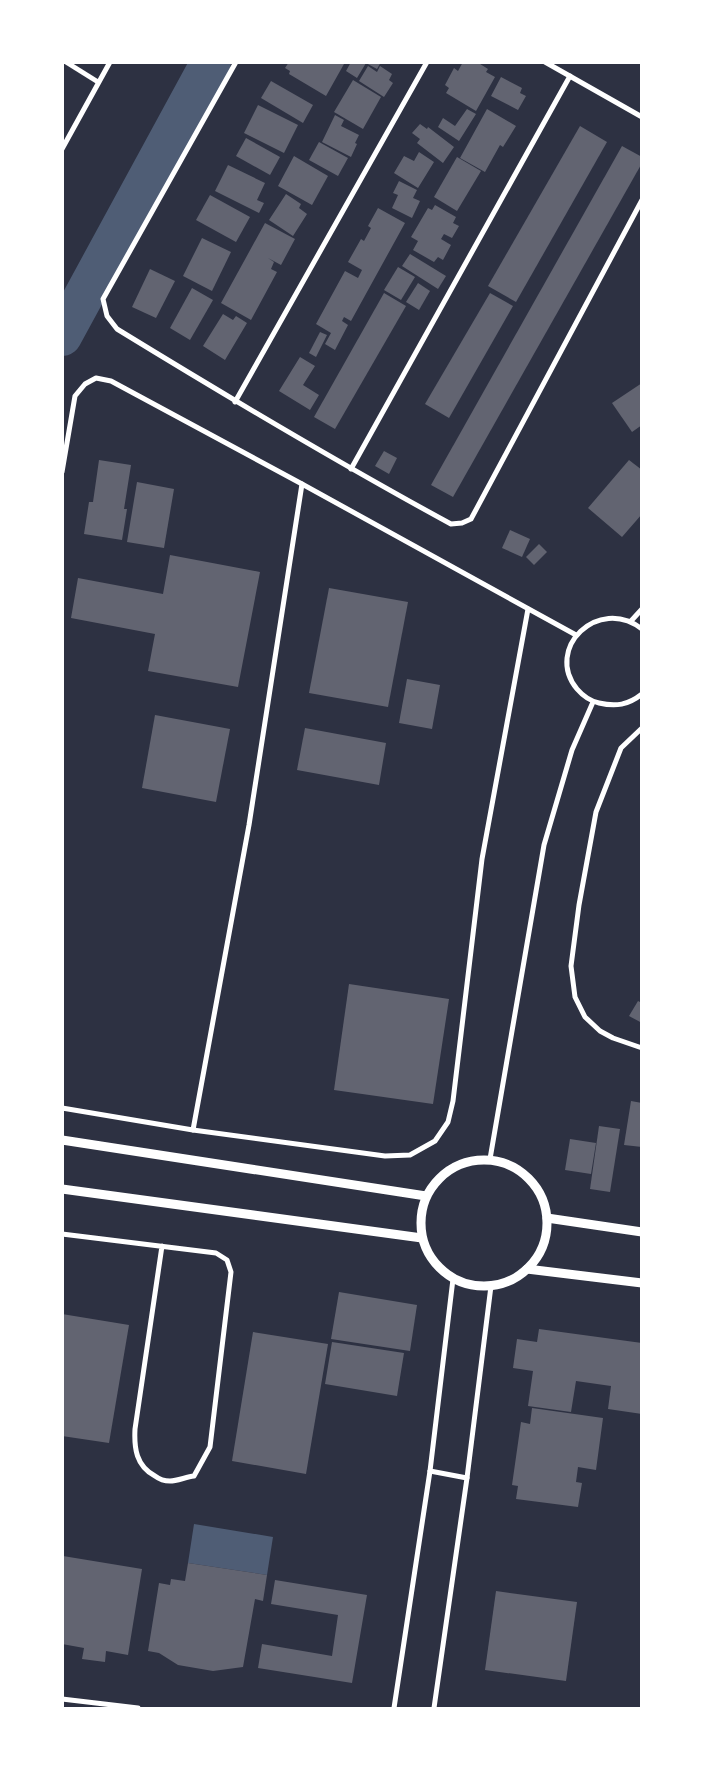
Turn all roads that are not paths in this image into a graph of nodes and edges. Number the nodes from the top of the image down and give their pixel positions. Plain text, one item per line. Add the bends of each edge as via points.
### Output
1 (66, 62) edge
2 (110, 62) edge
3 (236, 62) edge
4 (428, 62) edge
5 (545, 62) edge
6 (570, 76) junction
7 (98, 82) junction
8 (642, 117) edge
9 (62, 149) edge
10 (642, 200) edge
11 (234, 402) junction
12 (351, 469) junction
13 (62, 472) edge
14 (302, 484) junction
15 (528, 609) junction
16 (642, 609) edge
17 (631, 621) junction
18 (642, 629) edge
19 (576, 635) junction
20 (642, 694) edge
21 (593, 702) junction
22 (642, 728) edge
23 (642, 1048) edge
24 (62, 1108) edge
25 (193, 1130) junction
26 (62, 1140) edge
27 (490, 1159) junction
28 (62, 1189) edge
29 (426, 1196) junction
30 (548, 1218) junction
31 (642, 1232) edge
32 (62, 1234) edge
33 (422, 1238) junction
34 (162, 1246) junction
35 (527, 1269) junction
36 (453, 1279) junction
37 (642, 1283) edge
38 (491, 1286) junction
39 (430, 1471) junction
40 (467, 1478) junction
41 (62, 1699) edge
42 (138, 1708) edge
43 (394, 1708) edge
44 (434, 1708) edge

1 - 7 street
2 - 7 street
3 - 11 street via 103,299 107,316 117,329
4 - 11 street
5 - 6 street
6 - 8 street
6 - 12 street
7 - 9 street
10 - 12 street via 471,519 451,524
11 - 12 street
13 - 14 street via 75,396 85,384 96,378 110,381
14 - 15 street
14 - 25 street via 249,825
15 - 19 street
15 - 25 street via 482,859 448,1122 434,1141 410,1155 385,1156
16 - 17 street
17 - 18 street
17 - 19 street via 611,617 592,622
19 - 21 street via 567,660 569,673 582,695
20 - 21 street via 632,702 612,706
21 - 27 street via 572,750 544,846
22 - 23 street via 621,748 596,812 571,966 575,997 585,1017 600,1031
24 - 25 street
26 - 29 street
27 - 29 street via 470,1160 452,1167
27 - 30 street via 512,1165 530,1178 542,1196
28 - 33 street
29 - 33 street via 420,1217
30 - 31 street
30 - 35 street via 546,1237 539,1254
32 - 34 street
33 - 36 street via 428,1254
34 - 34 street via 216,1253 227,1260 231,1272 210,1447 194,1476 170,1481 147,1472 138,1460 134,1446
35 - 37 street
35 - 38 street via 511,1280
36 - 38 street via 472,1286
36 - 39 street
38 - 40 street
39 - 40 street
39 - 43 street
40 - 44 street
41 - 42 street

